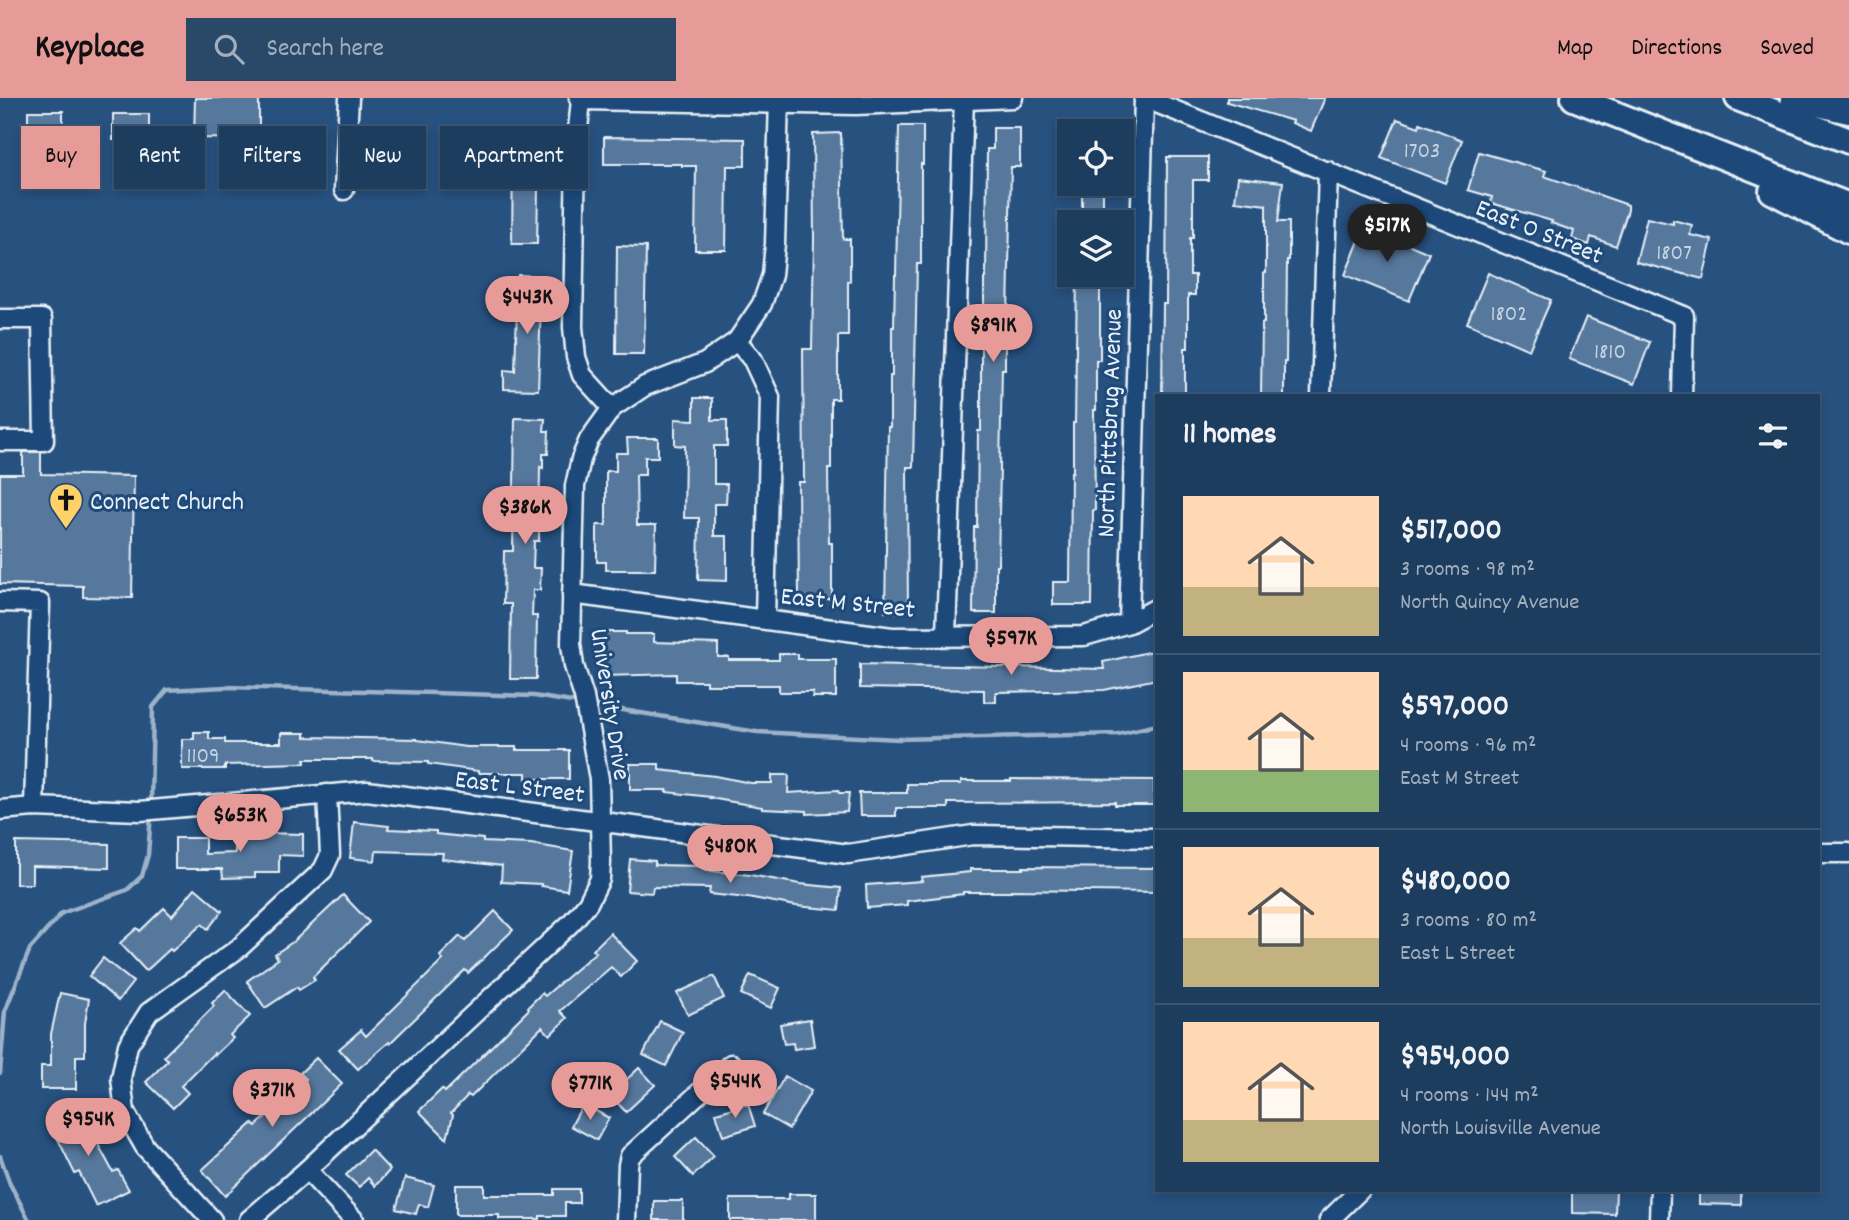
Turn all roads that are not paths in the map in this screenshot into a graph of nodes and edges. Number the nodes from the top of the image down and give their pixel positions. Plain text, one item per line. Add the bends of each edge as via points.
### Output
1 (349, 98) edge
2 (1013, 98) edge
3 (1144, 98) edge
4 (1574, 98) edge
5 (1738, 98) edge
6 (1793, 98) edge
7 (580, 99) edge
8 (964, 99) edge
9 (779, 101) edge
10 (1849, 111) edge
11 (1653, 129) junction
12 (1849, 141) edge
13 (1328, 171) junction
14 (344, 190) dead end
15 (1849, 206) edge
16 (1849, 231) edge
17 (0, 319) edge
18 (737, 341) junction
19 (1321, 394) edge
20 (1682, 394) edge
21 (612, 408) junction
22 (0, 441) edge
23 (572, 594) junction
24 (0, 602) edge
25 (1155, 609) edge
26 (765, 619) junction
27 (1129, 623) junction
28 (946, 636) junction
29 (327, 794) junction
30 (34, 807) junction
31 (0, 810) edge
32 (600, 821) junction
33 (1155, 838) edge
34 (1820, 853) edge
35 (1849, 853) edge
36 (731, 1064) dead end
37 (307, 1170) junction
38 (1358, 1192) edge
39 (1660, 1192) edge
40 (212, 1220) edge
41 (249, 1220) edge
42 (354, 1220) edge
43 (626, 1220) edge
44 (1329, 1220) edge
45 (1659, 1220) edge

1 - 14 street
2 - 8 street
3 - 13 street, East O Street
3 - 27 street, North Pittsbrug Avenue
4 - 11 highway
5 - 12 highway
6 - 10 highway
7 - 9 street
7 - 21 street via 576,357 582,375
8 - 9 street via 856,105
8 - 28 street
9 - 18 street, University Drive via 772,275 762,304
11 - 15 highway
11 - 16 highway
13 - 19 street
13 - 20 street, East O Street via 1684,316
17 - 22 street via 43,319 44,441
18 - 21 street, University Drive via 705,363 645,386
18 - 26 street via 753,360 770,397
21 - 23 street, University Drive via 589,440 575,486
23 - 26 street, East M Street
23 - 32 street, University Drive via 571,644 599,779
24 - 30 street via 40,603
25 - 27 street, East M Street
26 - 28 street, East M Street via 892,637
27 - 28 street, East M Street via 1084,636
29 - 30 street, East L Street via 140,811
29 - 32 street, East L Street via 367,791
29 - 40 street via 330,855 323,870 239,948 149,1012 128,1045 121,1079 125,1112 145,1147
30 - 31 street, East L Street
32 - 33 street, East L Street via 848,854 973,835
32 - 37 street, University Drive via 600,879 588,903
34 - 35 street
36 - 43 street via 630,1156
37 - 41 street, University Drive
37 - 42 street
38 - 44 street
39 - 45 street

